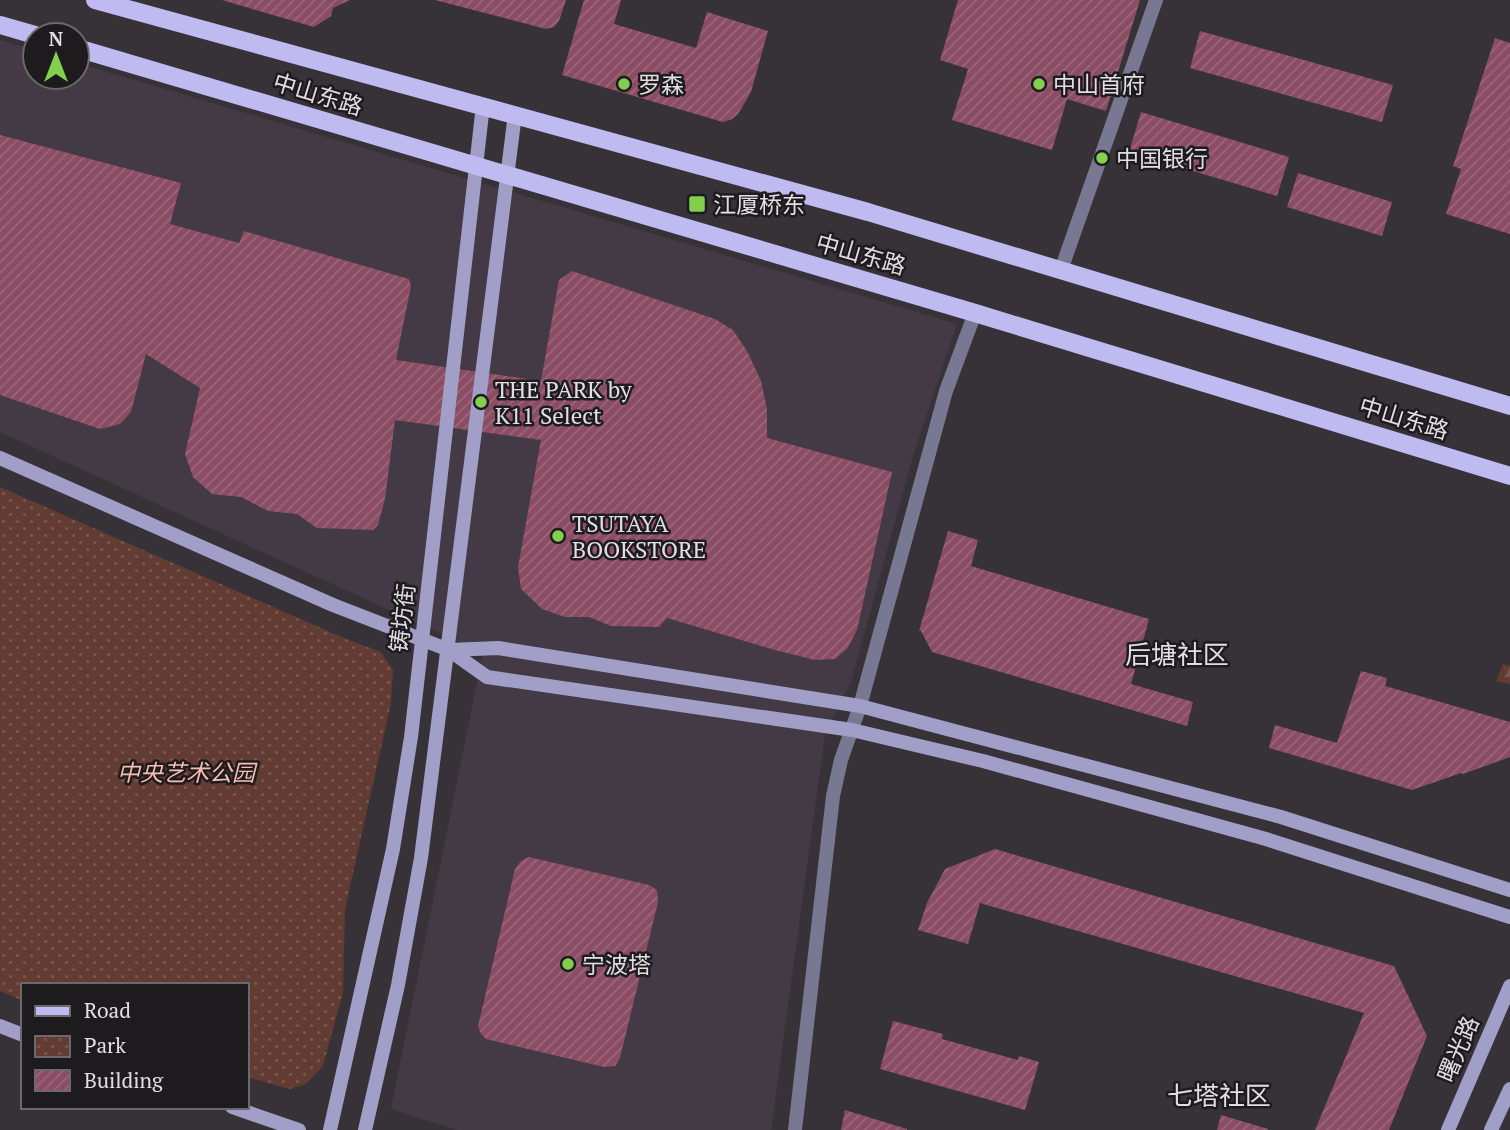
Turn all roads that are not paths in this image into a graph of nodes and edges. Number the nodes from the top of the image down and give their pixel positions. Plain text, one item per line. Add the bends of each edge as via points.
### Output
1 (95, 0) edge
2 (1156, 0) edge
3 (0, 25) edge
4 (21, 31) edge
5 (91, 52) edge
6 (484, 105) junction
7 (515, 114) junction
8 (477, 167) junction
9 (508, 176) junction
10 (1061, 270) junction
11 (975, 313) junction
12 (1510, 406) edge
13 (0, 458) edge
14 (1510, 475) edge
15 (422, 641) junction
16 (449, 650) junction
17 (860, 706) junction
18 (852, 730) junction
19 (1510, 890) edge
20 (1510, 917) edge
21 (1510, 986) edge
22 (0, 1026) edge
23 (21, 1034) edge
24 (1510, 1088) edge
25 (238, 1109) edge
26 (299, 1130) edge
27 (330, 1130) edge
28 (365, 1130) edge
29 (795, 1130) edge
30 (1448, 1130) edge
31 (1491, 1130) edge

1 - 6 main road, 中山东路
2 - 10 street
3 - 4 main road
5 - 8 main road, 中山东路
6 - 7 main road, 中山东路
6 - 8 street, 铸坊街
7 - 9 street
7 - 10 main road, 中山东路
8 - 9 main road, 中山东路
8 - 15 street, 铸坊街
9 - 11 main road, 中山东路
9 - 16 street
10 - 12 main road, 中山东路
11 - 14 main road, 中山东路
11 - 17 street via 946,391
13 - 15 street
15 - 16 street
15 - 27 street, 铸坊街 via 394,849
16 - 17 street via 498,648
16 - 18 street via 487,677
16 - 28 street via 421,858
17 - 18 street
17 - 19 street via 1281,817
18 - 20 street via 1252,835
18 - 29 street via 833,796
21 - 30 street, 曙光路
22 - 23 street
24 - 31 street
25 - 26 street

